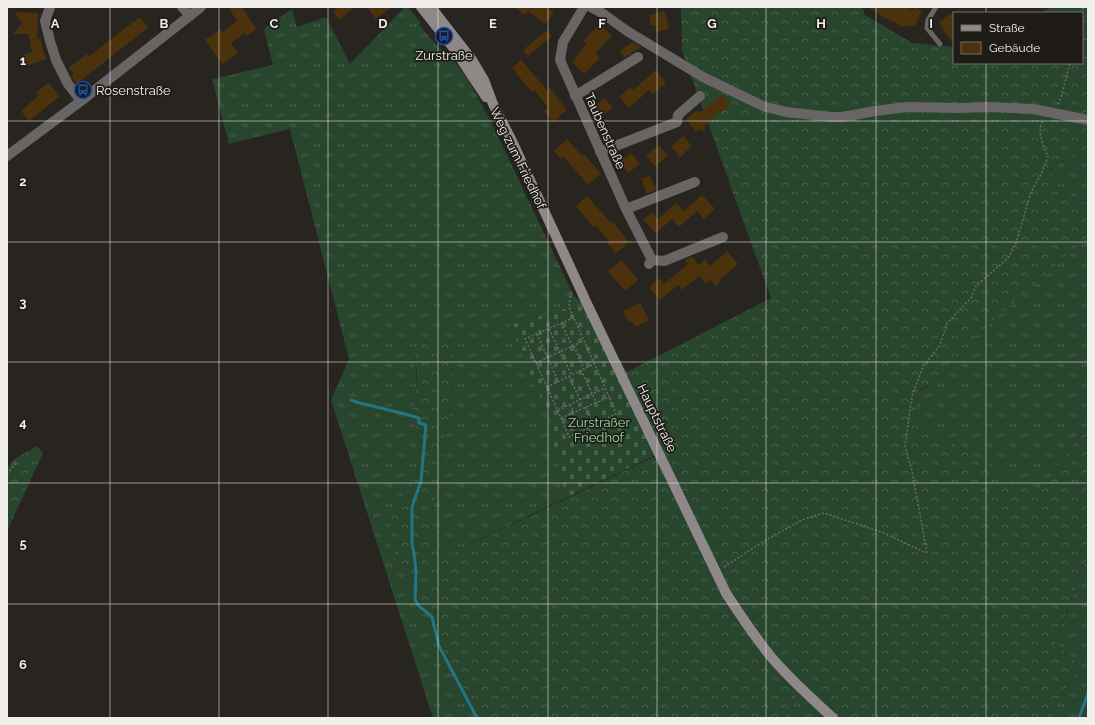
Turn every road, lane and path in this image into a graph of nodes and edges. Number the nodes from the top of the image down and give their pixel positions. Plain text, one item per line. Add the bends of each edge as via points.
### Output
1 (50, 7) edge
2 (182, 7) edge
3 (201, 7) edge
4 (420, 7) edge
5 (431, 7) edge
6 (584, 7) edge
7 (591, 7) edge
8 (936, 7) edge
9 (190, 16) junction
10 (940, 44) dead end
11 (638, 57) dead end
12 (1070, 64) edge
13 (575, 96) junction
14 (700, 96) dead end
15 (81, 101) junction
16 (492, 104) junction
17 (1050, 113) junction
18 (1088, 120) edge
19 (600, 152) junction
20 (7, 156) edge
21 (695, 182) dead end
22 (626, 208) junction
23 (724, 237) dead end
24 (574, 296) dead end
25 (573, 318) junction
26 (561, 324) junction
27 (549, 329) junction
28 (536, 334) junction
29 (583, 341) junction
30 (573, 346) junction
31 (560, 352) junction
32 (547, 358) junction
33 (536, 363) junction
34 (594, 364) junction
35 (584, 369) junction
36 (581, 370) junction
37 (570, 375) junction
38 (558, 382) junction
39 (547, 387) junction
40 (605, 388) junction
41 (592, 394) junction
42 (609, 397) junction
43 (580, 400) junction
44 (596, 402) junction
45 (570, 405) junction
46 (585, 407) junction
47 (558, 410) junction
48 (574, 412) junction
49 (561, 418) junction
50 (594, 425) junction
51 (16, 463) dead end
52 (7, 474) edge
53 (715, 571) junction
54 (833, 718) edge

1 - 15 street via 45,21 50,40 61,71
2 - 9 street
3 - 9 street
4 - 16 main road, Hauptstraße via 455,50
5 - 16 main road, Hauptstraße via 472,60 484,80
6 - 13 street, Taubenstraße via 563,42 560,60
7 - 17 street via 703,77 756,103 786,112 843,117 907,107 987,107 1033,109
8 - 10 lane via 928,20 928,28
9 - 15 street
11 - 13 street
12 - 17 path via 1060,101
13 - 19 street, Taubenstraße
14 - 19 street via 678,116 677,122
15 - 20 street
16 - 53 main road, Hauptstraße via 512,141
17 - 18 street
17 - 53 path via 1041,123 1040,136 1048,157 1031,192 1016,243 1008,258 976,286 971,298 947,324 940,345 924,367 912,396 905,446 927,553 884,533 824,513 802,520 728,566
19 - 22 street, Taubenstraße
21 - 22 street
22 - 23 street, Taubenstraße via 651,262 664,261
24 - 25 path via 572,290 568,307
25 - 26 path
25 - 29 path
26 - 27 path
26 - 30 path
27 - 28 path
27 - 31 path
28 - 32 path
28 - 33 path via 525,339
29 - 30 path
29 - 34 path
30 - 31 path
30 - 35 path
31 - 32 path
31 - 37 path
32 - 33 path
32 - 38 path
33 - 39 path
34 - 35 path
34 - 40 path
35 - 36 path
36 - 37 path
36 - 41 path
37 - 38 path
37 - 43 path
38 - 39 path
39 - 47 path
40 - 41 path
40 - 42 path
41 - 43 path
41 - 44 path
42 - 44 path
42 - 50 path via 616,414
43 - 45 path
44 - 46 path
45 - 47 path
45 - 48 path
46 - 48 path
46 - 50 path
47 - 49 path
48 - 49 path
49 - 50 path via 569,437
51 - 52 path
53 - 54 main road, Hauptstraße via 745,623 772,658

